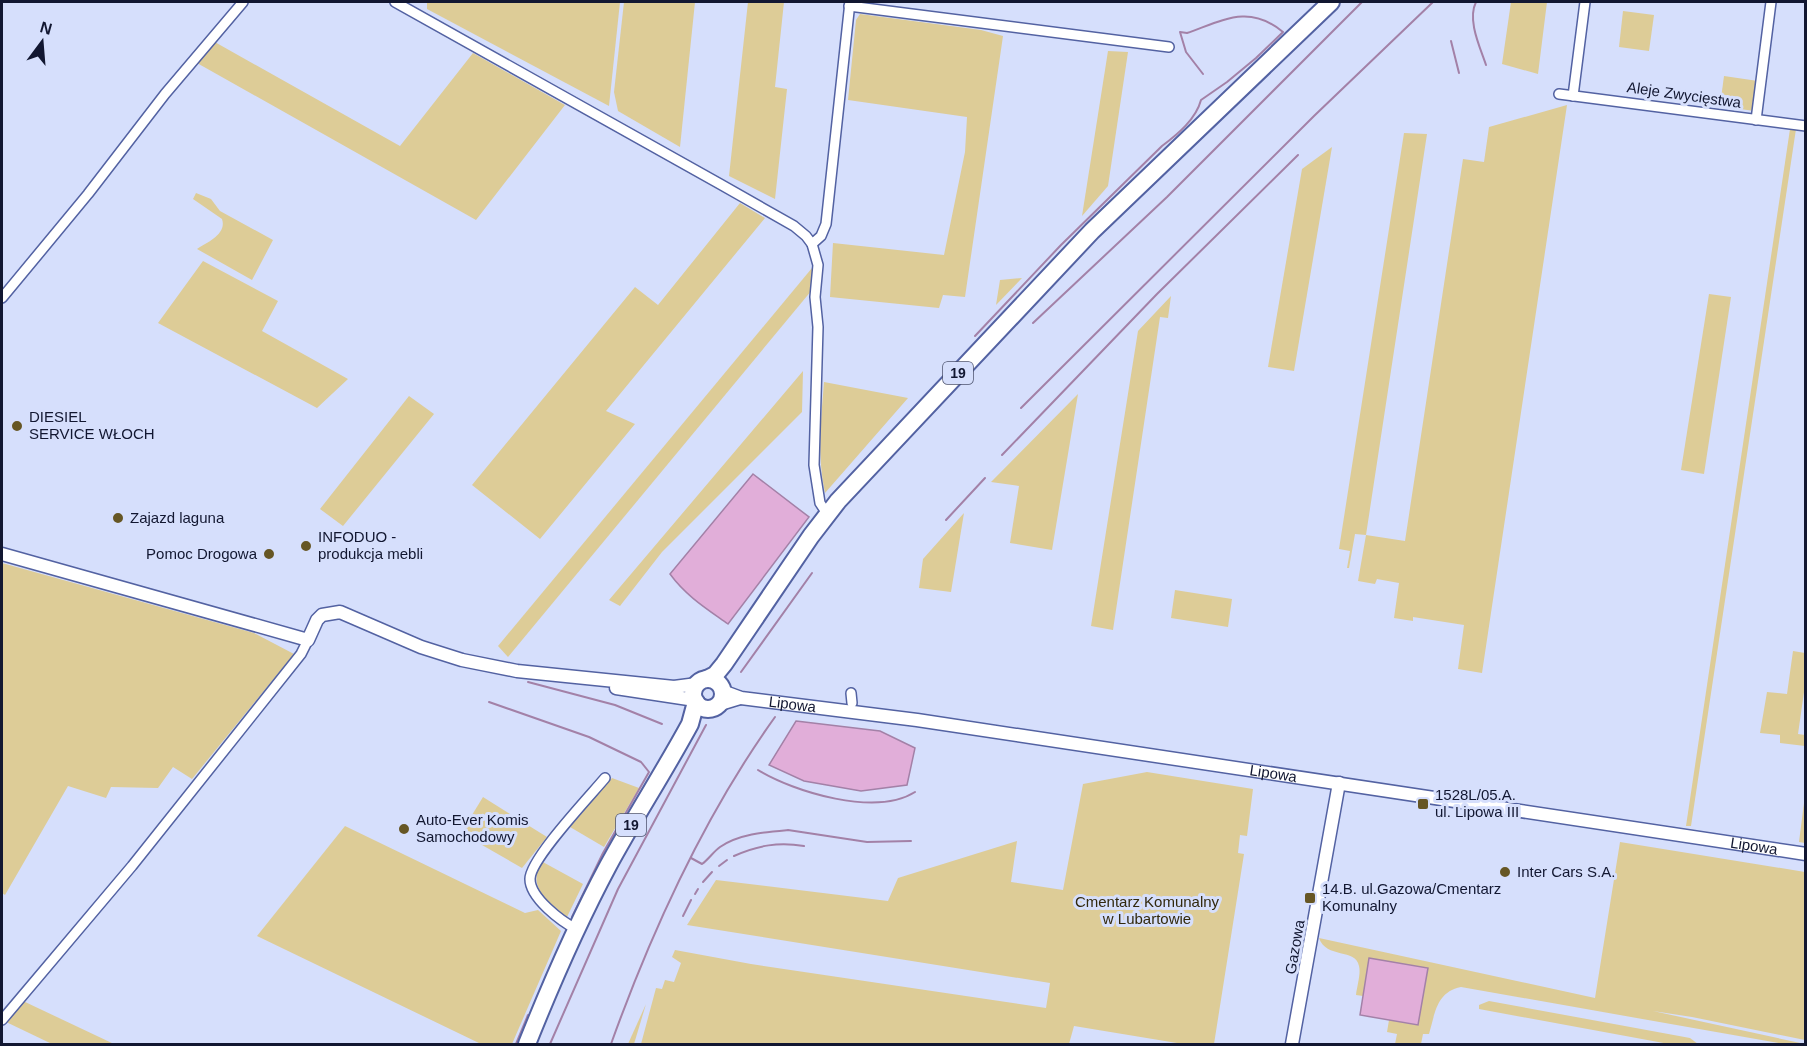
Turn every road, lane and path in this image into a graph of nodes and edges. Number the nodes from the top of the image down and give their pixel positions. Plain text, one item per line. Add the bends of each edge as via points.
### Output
1 (243, 2) edge
2 (395, 2) edge
3 (1331, 2) edge
4 (1585, 2) edge
5 (1772, 2) edge
6 (850, 4) edge
7 (1169, 47) dead end
8 (1559, 94) dead end
9 (1573, 96) junction
10 (1756, 120) junction
11 (1806, 126) edge
12 (812, 244) junction
13 (2, 298) edge
14 (828, 514) junction
15 (2, 554) edge
16 (308, 640) junction
17 (707, 694) junction
18 (605, 778) dead end
19 (1339, 783) junction
20 (1806, 854) edge
21 (576, 929) junction
22 (2, 1020) edge
23 (527, 1044) edge
24 (1292, 1044) edge

1 - 13 street
2 - 12 street via 794,226
3 - 14 highway, 19 via 1092,231
4 - 9 street
5 - 10 street
6 - 7 street
6 - 12 street via 826,224
8 - 9 street, Aleje Zwycięstwa
9 - 10 street, Aleje Zwycięstwa
10 - 11 street, Aleje Zwycięstwa
12 - 14 street via 818,265 814,465 820,503
14 - 17 highway, 19 via 715,675
15 - 16 street
16 - 17 street, Lipowa via 316,620 340,612 462,660 517,671
16 - 22 street via 301,654 132,866
17 - 19 street, Lipowa via 916,720
17 - 21 highway, 19 via 608,865
18 - 21 street via 542,852 531,871 539,901
19 - 20 street, Lipowa
19 - 24 street, Gazowa
21 - 23 highway, 19

